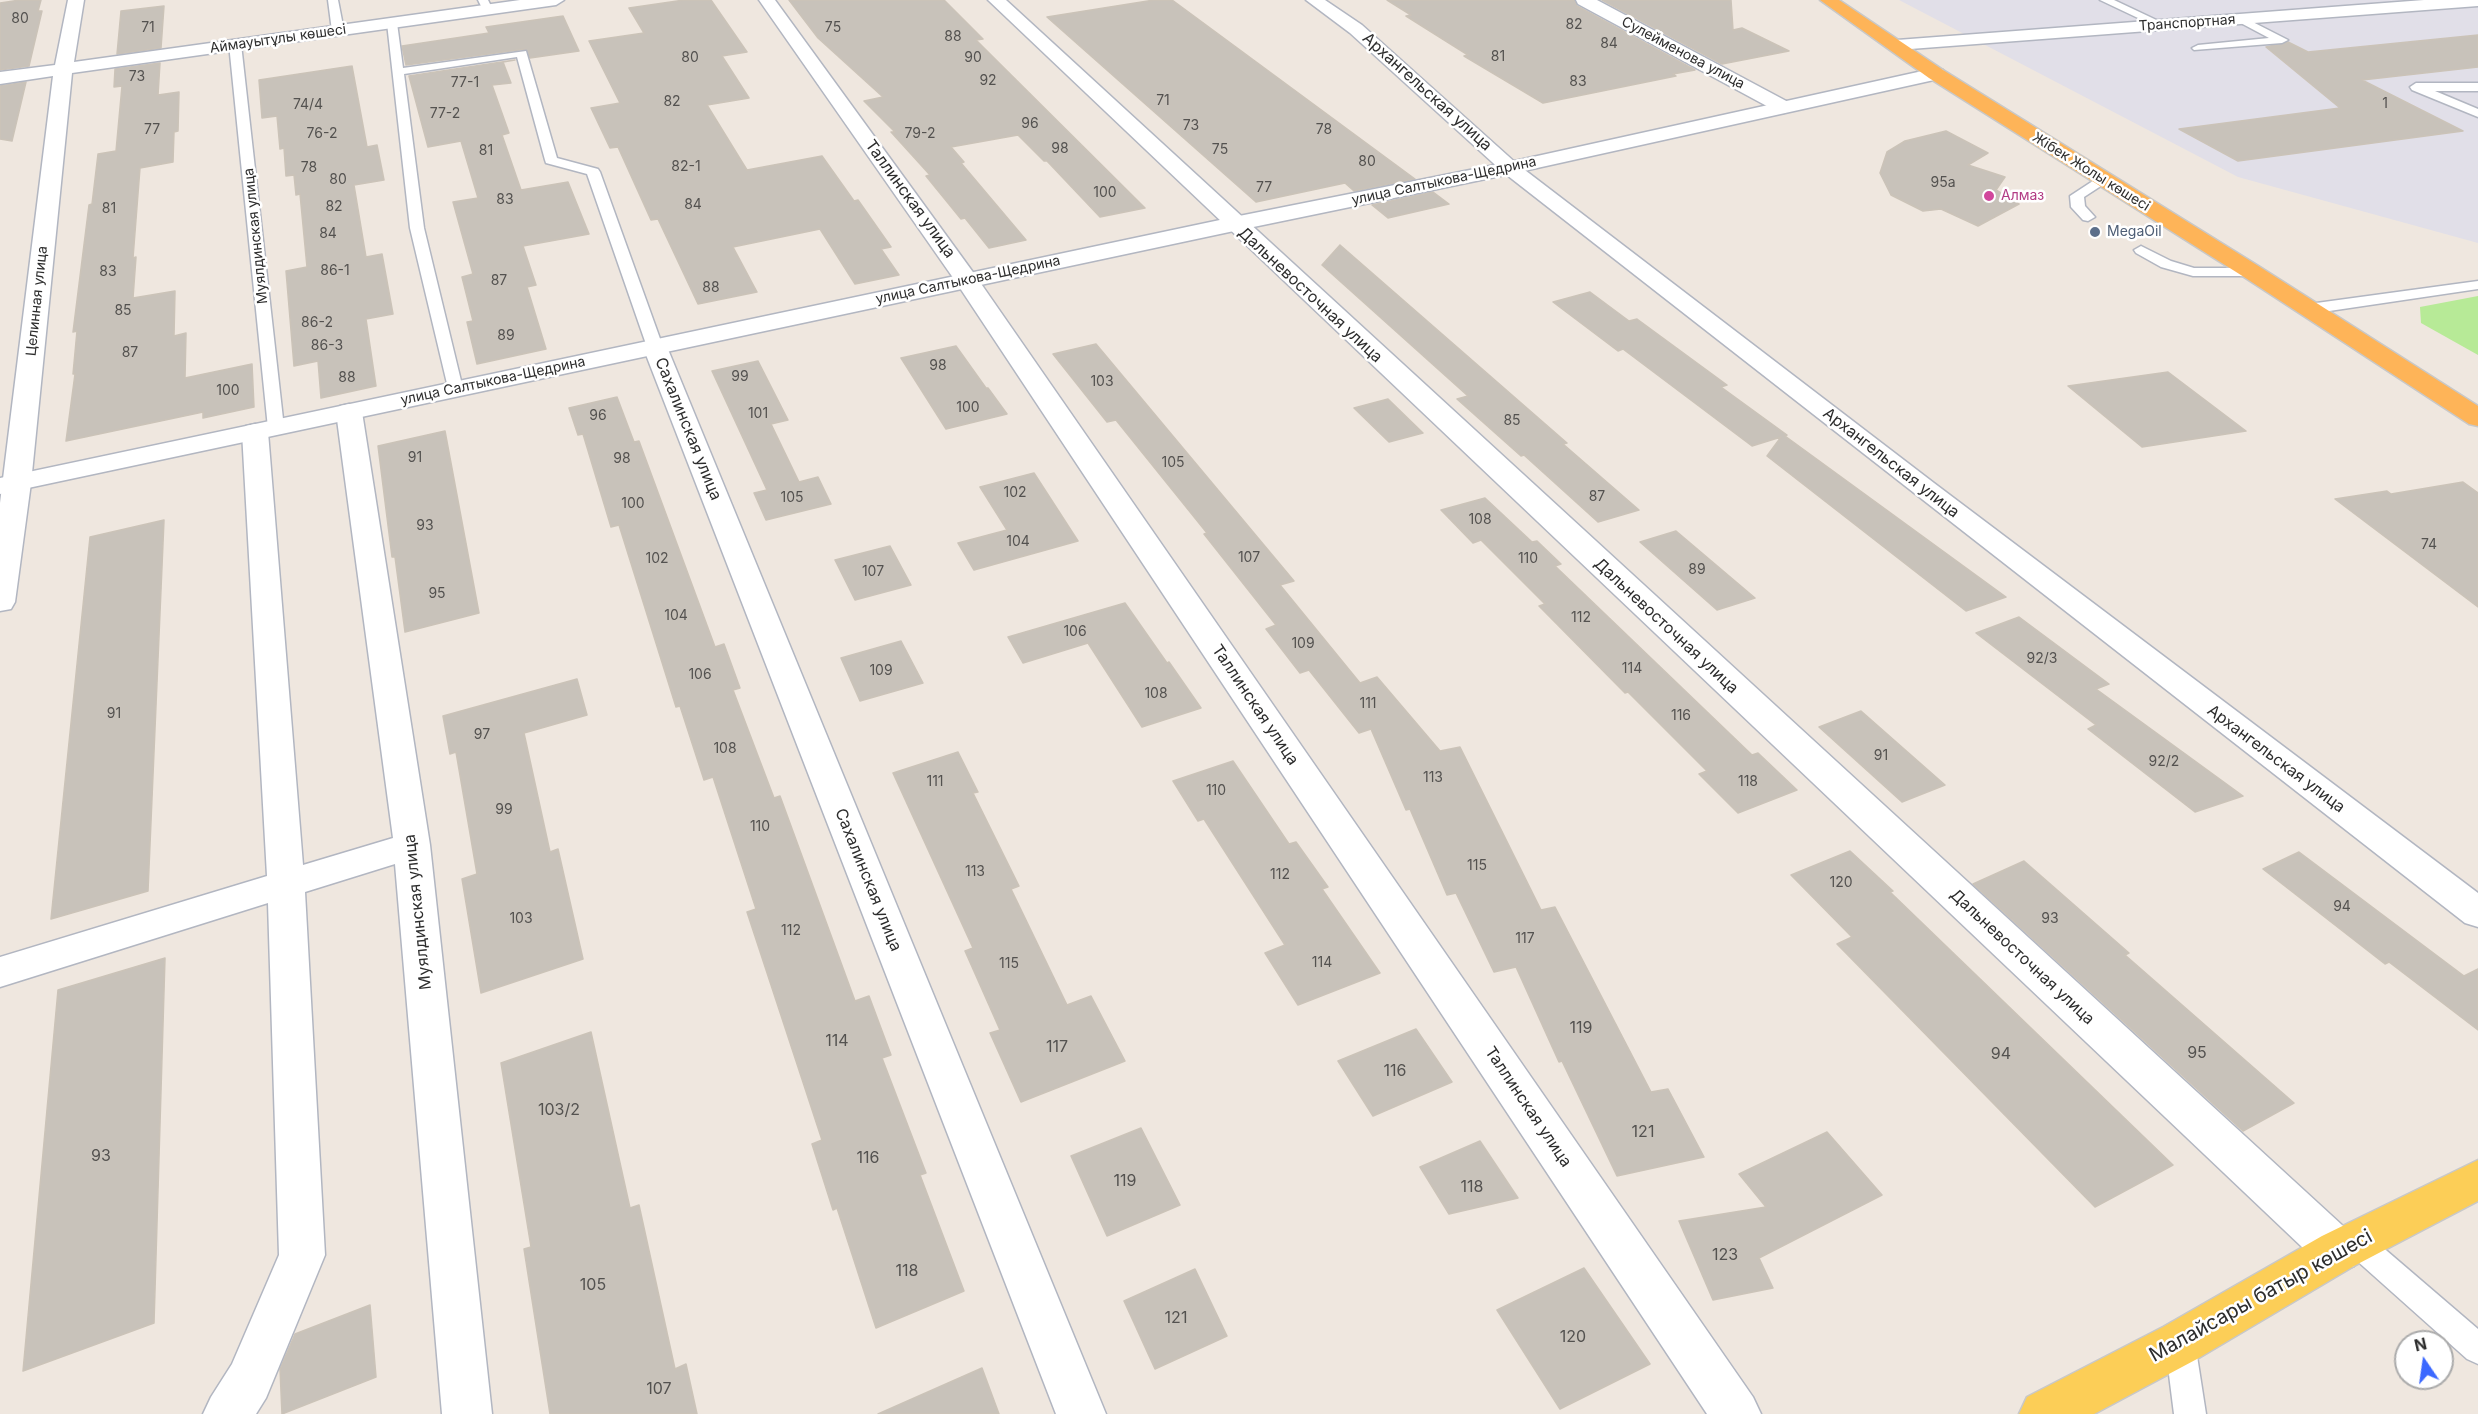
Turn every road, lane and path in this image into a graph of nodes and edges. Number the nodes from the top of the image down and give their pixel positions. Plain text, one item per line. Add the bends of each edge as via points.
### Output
1 (76, 0) edge
2 (333, 0) edge
3 (556, 0) edge
4 (767, 0) edge
5 (996, 0) edge
6 (1314, 0) edge
7 (1584, 0) edge
8 (1828, 0) edge
9 (2105, 0) edge
10 (2466, 1) edge
11 (485, 5) edge
12 (2241, 19) junction
13 (392, 23) junction
14 (2161, 25) junction
15 (338, 31) junction
16 (235, 44) junction
17 (1897, 45) junction
18 (2198, 48) dead end
19 (63, 70) junction
20 (397, 72) junction
21 (1936, 74) junction
22 (0, 78) edge
23 (2478, 87) edge
24 (1783, 107) junction
25 (2478, 113) edge
26 (1510, 168) junction
27 (2102, 179) junction
28 (2088, 217) dead end
29 (1234, 224) junction
30 (2141, 250) dead end
31 (2252, 272) junction
32 (967, 280) junction
33 (2478, 285) edge
34 (2308, 309) junction
35 (655, 347) junction
36 (455, 389) junction
37 (349, 412) junction
38 (2478, 418) edge
39 (265, 430) junction
40 (8, 484) edge
41 (0, 602) edge
42 (412, 845) junction
43 (286, 884) junction
44 (2478, 913) edge
45 (0, 972) edge
46 (2478, 1179) edge
47 (2347, 1247) junction
48 (2180, 1343) junction
49 (2478, 1349) edge
50 (228, 1414) edge
51 (467, 1414) edge
52 (1081, 1414) edge
53 (1736, 1414) edge
54 (2044, 1414) edge
55 (2190, 1414) edge

1 - 19 street, Целинная улица
2 - 15 lane
3 - 11 street, Аймауытұлы көшесі
4 - 32 street, Таллинская улица
5 - 29 street, Дальневосточная улица
6 - 26 street, Архангельская улица via 1356,29
7 - 24 street, Сулейменова улица
8 - 17 highway, Жібек Жолы көшесі
9 - 14 lane
10 - 12 street, Транспортная
11 - 13 street, Аймауытұлы көшесі
12 - 14 street, Транспортная
12 - 18 lane via 2282,40
13 - 15 street, Аймауытұлы көшесі
13 - 20 lane
14 - 17 street, Транспортная
15 - 16 street, Аймауытұлы көшесі
16 - 19 street, Аймауытұлы көшесі
16 - 39 lane, Муялдинская улица
17 - 21 highway, Жібек Жолы көшесі
19 - 22 street, Аймауытұлы көшесі
19 - 40 street, Целинная улица
20 - 35 lane via 522,52 551,160 593,172
20 - 36 lane via 417,228
21 - 24 street, улица Салтыкова-Щедрина
21 - 27 highway, Жібек Жолы көшесі
23 - 25 lane via 2416,87
24 - 26 street, улица Салтыкова-Щедрина
26 - 29 street, улица Салтыкова-Щедрина
26 - 44 street, Архангельская улица
27 - 28 lane via 2077,196 2078,207
27 - 31 highway, Жібек Жолы көшесі
29 - 32 street, улица Салтыкова-Щедрина
29 - 47 street, Дальневосточная улица
30 - 31 lane via 2166,264 2193,272
31 - 34 highway, Жібек Жолы көшесі
32 - 35 street, улица Салтыкова-Щедрина
32 - 53 street, Таллинская улица
33 - 34 lane
34 - 38 highway, Жібек Жолы көшесі
35 - 36 street, улица Салтыкова-Щедрина
35 - 52 street, Сахалинская улица
36 - 37 street, улица Салтыкова-Щедрина
37 - 39 street, улица Салтыкова-Щедрина
37 - 42 street, Муялдинская улица
39 - 40 street, улица Салтыкова-Щедрина
39 - 43 street
40 - 41 street, Целинная улица
42 - 43 street
42 - 51 street, Муялдинская улица
43 - 45 street
43 - 50 street via 302,1255 249,1381
46 - 47 main road, Малайсары батыр көшесі
47 - 48 main road, Малайсары батыр көшесі
47 - 49 lane
48 - 54 main road, Малайсары батыр көшесі
48 - 55 lane

